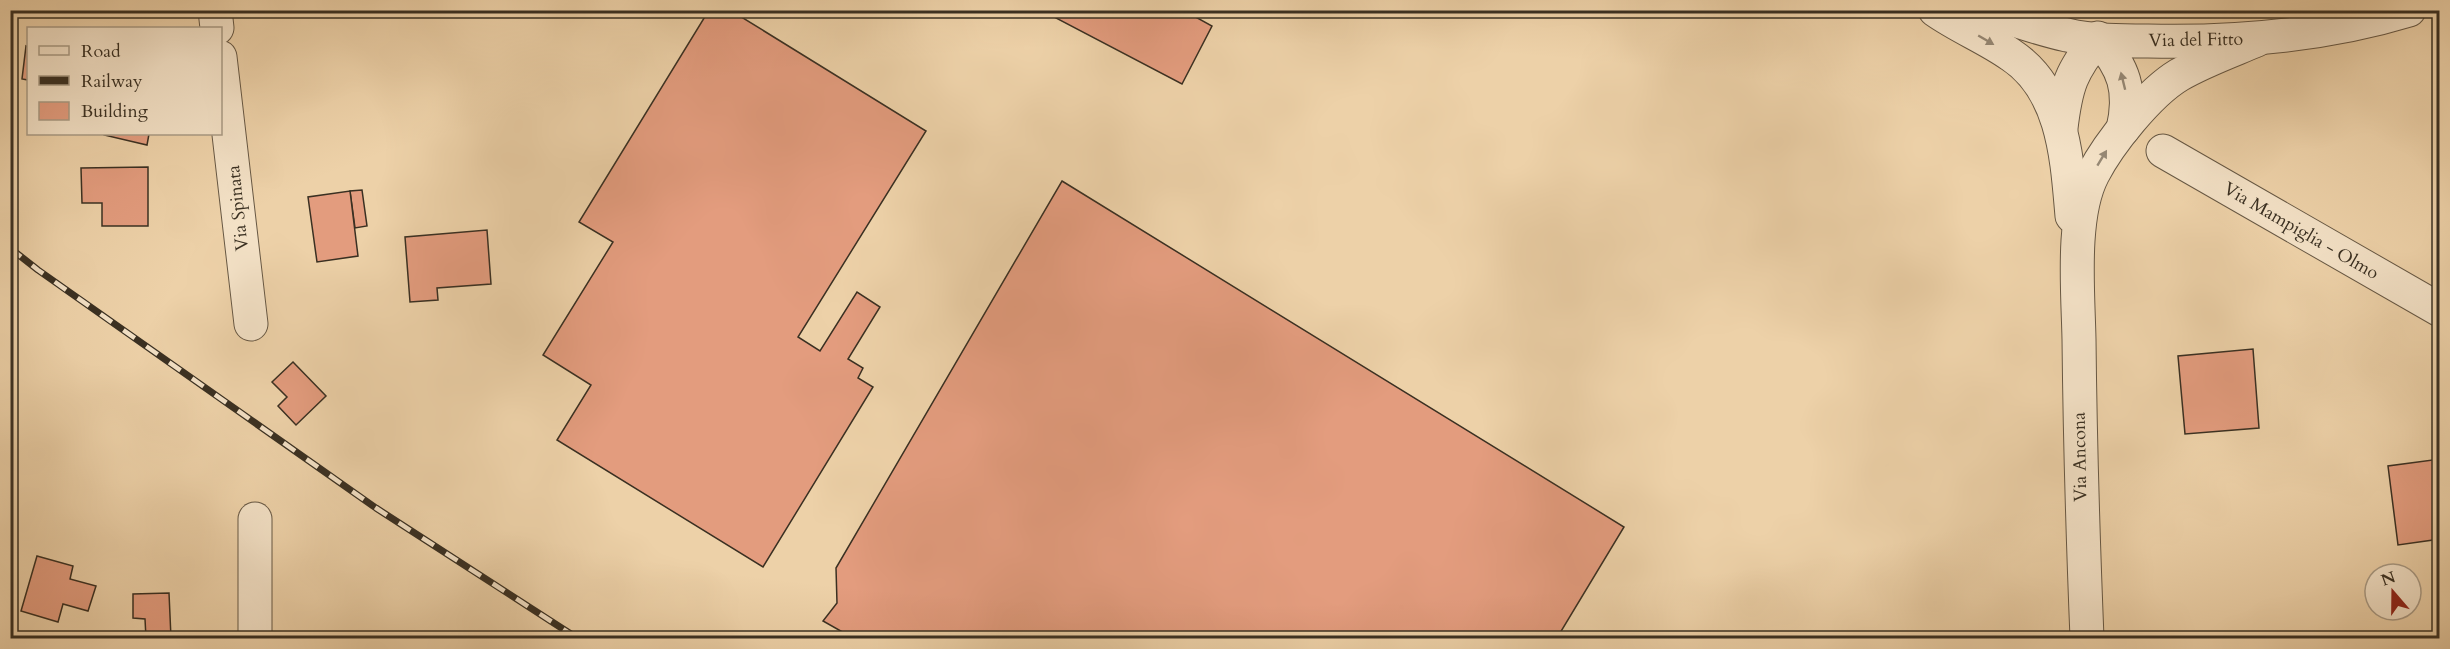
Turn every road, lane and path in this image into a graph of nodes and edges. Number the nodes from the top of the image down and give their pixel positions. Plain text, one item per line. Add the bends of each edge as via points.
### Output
1 (215, 10) edge
2 (1935, 10) edge
3 (1984, 10) edge
4 (2409, 10) edge
5 (217, 27) edge
6 (2098, 38) junction
7 (2262, 38) junction
8 (222, 74) edge
9 (2123, 129) junction
10 (2061, 130) junction
11 (2163, 151) dead end
12 (2078, 275) junction
13 (2439, 310) edge
14 (251, 324) dead end
15 (255, 519) dead end
16 (2439, 630) edge
17 (255, 639) edge
18 (2087, 639) edge
19 (2419, 639) edge

1 - 5 street
2 -> 10 street, Via Ancona via 2013,56 2037,77
3 - 6 street, Via del Fitto via 2068,36
4 - 7 street, Via del Fitto via 2337,29
6 - 7 street, Via del Fitto via 2198,42
9 -> 6 street, Via Ancona via 2128,107 2120,68
6 - 10 street, Via Ancona via 2075,67 2067,86
7 - 9 street, Via Ancona via 2178,76
8 - 14 street, Via Spinata
12 -> 9 street, Via Ancona via 2081,209 2092,175
10 - 12 street, Via Ancona via 2068,162
11 - 13 street, Via Mampiglia - Olmo
12 - 18 street, Via Ancona
15 - 17 street
16 - 19 path

